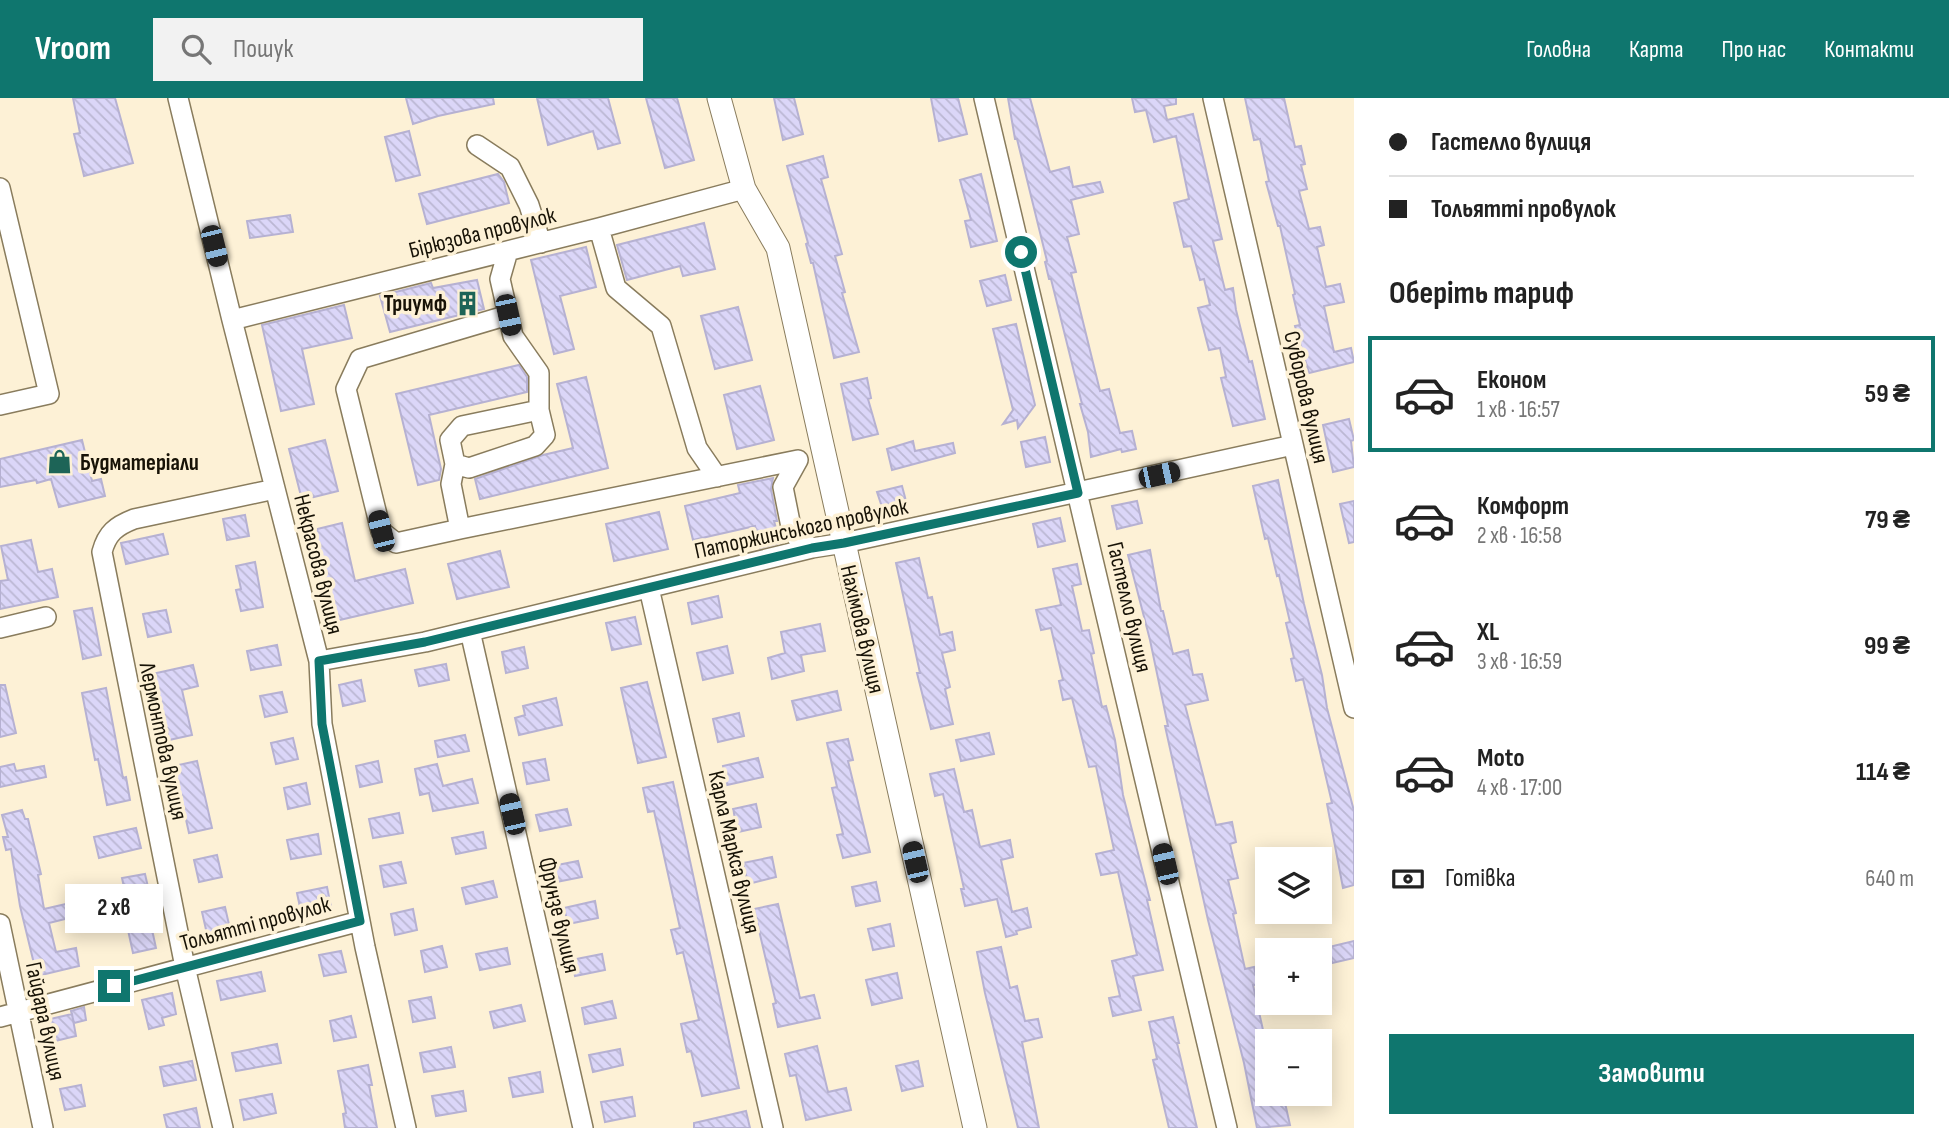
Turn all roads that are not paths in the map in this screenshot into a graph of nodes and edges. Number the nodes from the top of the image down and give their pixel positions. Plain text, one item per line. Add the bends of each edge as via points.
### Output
1 (178, 98) edge
2 (719, 98) edge
3 (984, 98) edge
4 (1213, 98) edge
5 (477, 145) dead end
6 (0, 188) edge
7 (744, 189) junction
8 (599, 228) junction
9 (541, 243) junction
10 (508, 251) junction
11 (508, 315) junction
12 (232, 320) junction
13 (0, 405) edge
14 (539, 410) junction
15 (1293, 445) junction
16 (823, 450) junction
17 (798, 460) junction
18 (455, 464) junction
19 (717, 477) junction
20 (275, 489) junction
21 (1078, 493) junction
22 (460, 529) junction
23 (844, 543) junction
24 (812, 548) junction
25 (649, 587) junction
26 (46, 617) dead end
27 (0, 628) edge
28 (470, 631) junction
29 (319, 661) junction
30 (1354, 708) edge
31 (360, 921) junction
32 (0, 924) edge
33 (185, 967) junction
34 (19, 1012) junction
35 (0, 1017) edge
36 (43, 1128) edge
37 (223, 1128) edge
38 (406, 1128) edge
39 (583, 1128) edge
40 (773, 1128) edge
41 (975, 1128) edge
42 (1227, 1128) edge

1 - 12 street, Некрасова вулиця
2 - 7 main road, Нахімова вулиця
3 - 21 street, Гастелло вулиця
4 - 15 street, Суворова вулиця
5 - 9 street via 510,167
6 - 13 street via 49,394
7 - 8 street, Бірюзова провулок
7 - 16 main road, Нахімова вулиця via 778,248
8 - 9 street, Бірюзова провулок
8 - 19 street via 617,288 661,326 697,448
9 - 10 street, Бірюзова провулок
10 - 11 street via 500,279
10 - 12 street, Бірюзова провулок
11 - 14 street via 513,336 539,373
11 - 22 street via 360,359 346,389 381,531 396,542
12 - 20 street, Некрасова вулиця
14 - 18 street via 462,426 450,440
14 - 18 street via 545,435 535,446 469,468
15 - 21 street, Паторжинського провулок
15 - 30 street, Суворова вулиця
16 - 17 street
16 - 23 main road, Нахімова вулиця
17 - 19 street
17 - 24 street via 783,487 791,527 798,540
18 - 22 street via 451,484
19 - 22 street
20 - 29 street, Некрасова вулиця
20 - 33 street, Лермонтова вулиця via 134,519 118,525 106,537 102,552
21 - 23 street, Паторжинського провулок
21 - 42 street, Гастелло вулиця
23 - 24 street, Паторжинського провулок
23 - 41 main road, Нахімова вулиця
24 - 25 street, Паторжинського провулок
25 - 28 street, Паторжинського провулок
25 - 40 street, Карла Маркса вулиця
26 - 27 street
28 - 29 street, Паторжинського провулок
28 - 39 street, Фрунзе вулиця
29 - 31 street, Некрасова вулиця via 322,724
31 - 33 street, Тольятті провулок
31 - 38 street, Некрасова вулиця
32 - 34 street, Гайдара вулиця
33 - 34 street, Тольятті провулок
33 - 37 street, Лермонтова вулиця
34 - 35 street, Тольятті провулок
34 - 36 street, Гайдара вулиця

